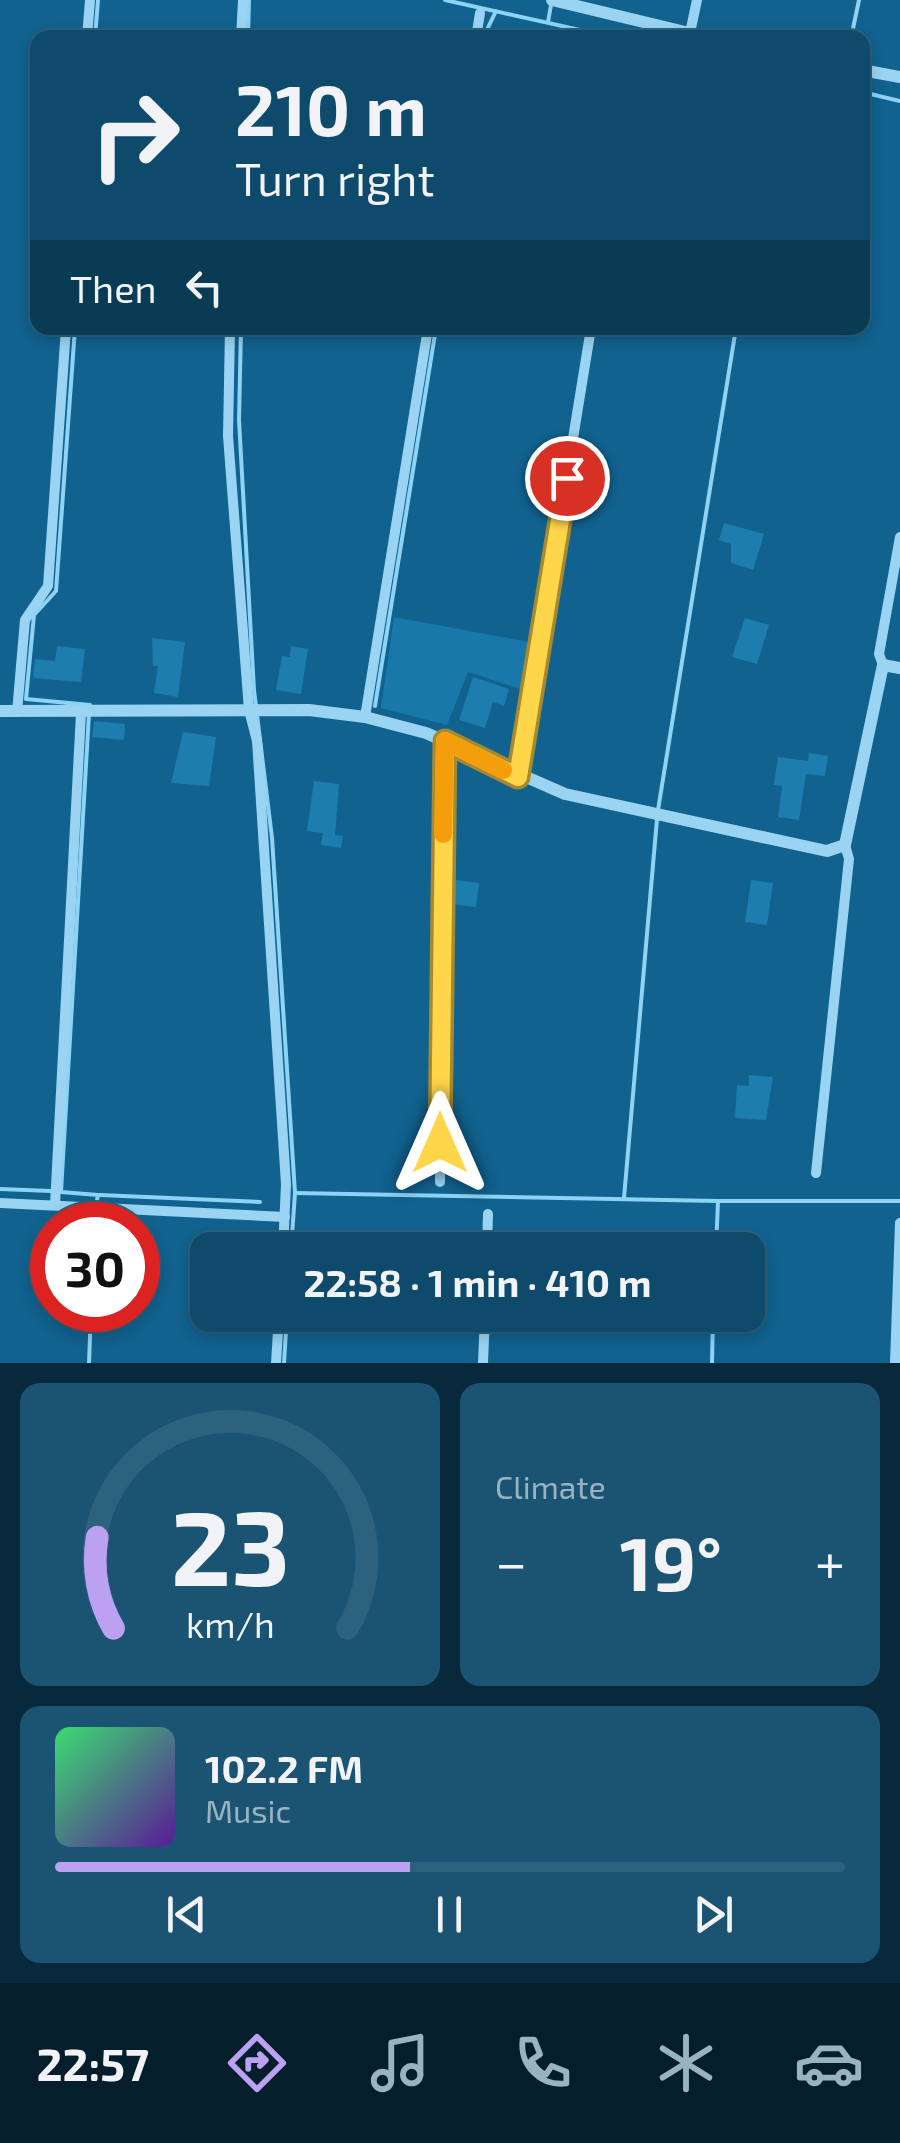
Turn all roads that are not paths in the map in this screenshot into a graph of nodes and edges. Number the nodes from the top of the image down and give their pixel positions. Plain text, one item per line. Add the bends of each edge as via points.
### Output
1 (90, 0) edge
2 (243, 0) edge
3 (697, 0) edge
4 (555, 1) edge
5 (480, 13) dead end
6 (88, 30) edge
7 (241, 30) edge
8 (477, 30) edge
9 (677, 30) edge
10 (691, 30) edge
11 (870, 72) edge
12 (900, 78) edge
13 (66, 335) edge
14 (230, 335) edge
15 (427, 335) edge
16 (590, 335) edge
17 (900, 537) edge
18 (883, 665) junction
19 (900, 668) edge
20 (255, 710) junction
21 (0, 711) edge
22 (18, 712) junction
23 (87, 713) junction
24 (365, 716) junction
25 (445, 741) junction
26 (518, 777) junction
27 (845, 845) junction
28 (816, 1173) dead end
29 (440, 1182) dead end
30 (55, 1196) junction
31 (0, 1203) edge
32 (488, 1214) dead end
33 (285, 1217) junction
34 (900, 1223) edge
35 (284, 1232) edge
36 (488, 1232) edge
37 (278, 1332) edge
38 (484, 1332) edge
39 (276, 1363) edge
40 (483, 1363) edge
41 (895, 1363) edge

1 - 6 street
2 - 7 street
3 - 10 street
4 - 9 street
5 - 8 street
11 - 12 street
13 - 22 street via 48,586 25,620
14 - 20 street via 228,436
15 - 24 street
16 - 26 street
17 - 18 street via 879,654
18 - 19 street
18 - 27 street
20 - 23 street
20 - 24 street
20 - 33 street
21 - 22 street
22 - 23 street
23 - 30 street
24 - 25 street
25 - 26 street
25 - 29 street
26 - 27 street via 565,794 827,851
27 - 28 street via 849,859
30 - 31 street
30 - 33 street
32 - 36 street
33 - 35 street
34 - 41 street
37 - 39 street
38 - 40 street

